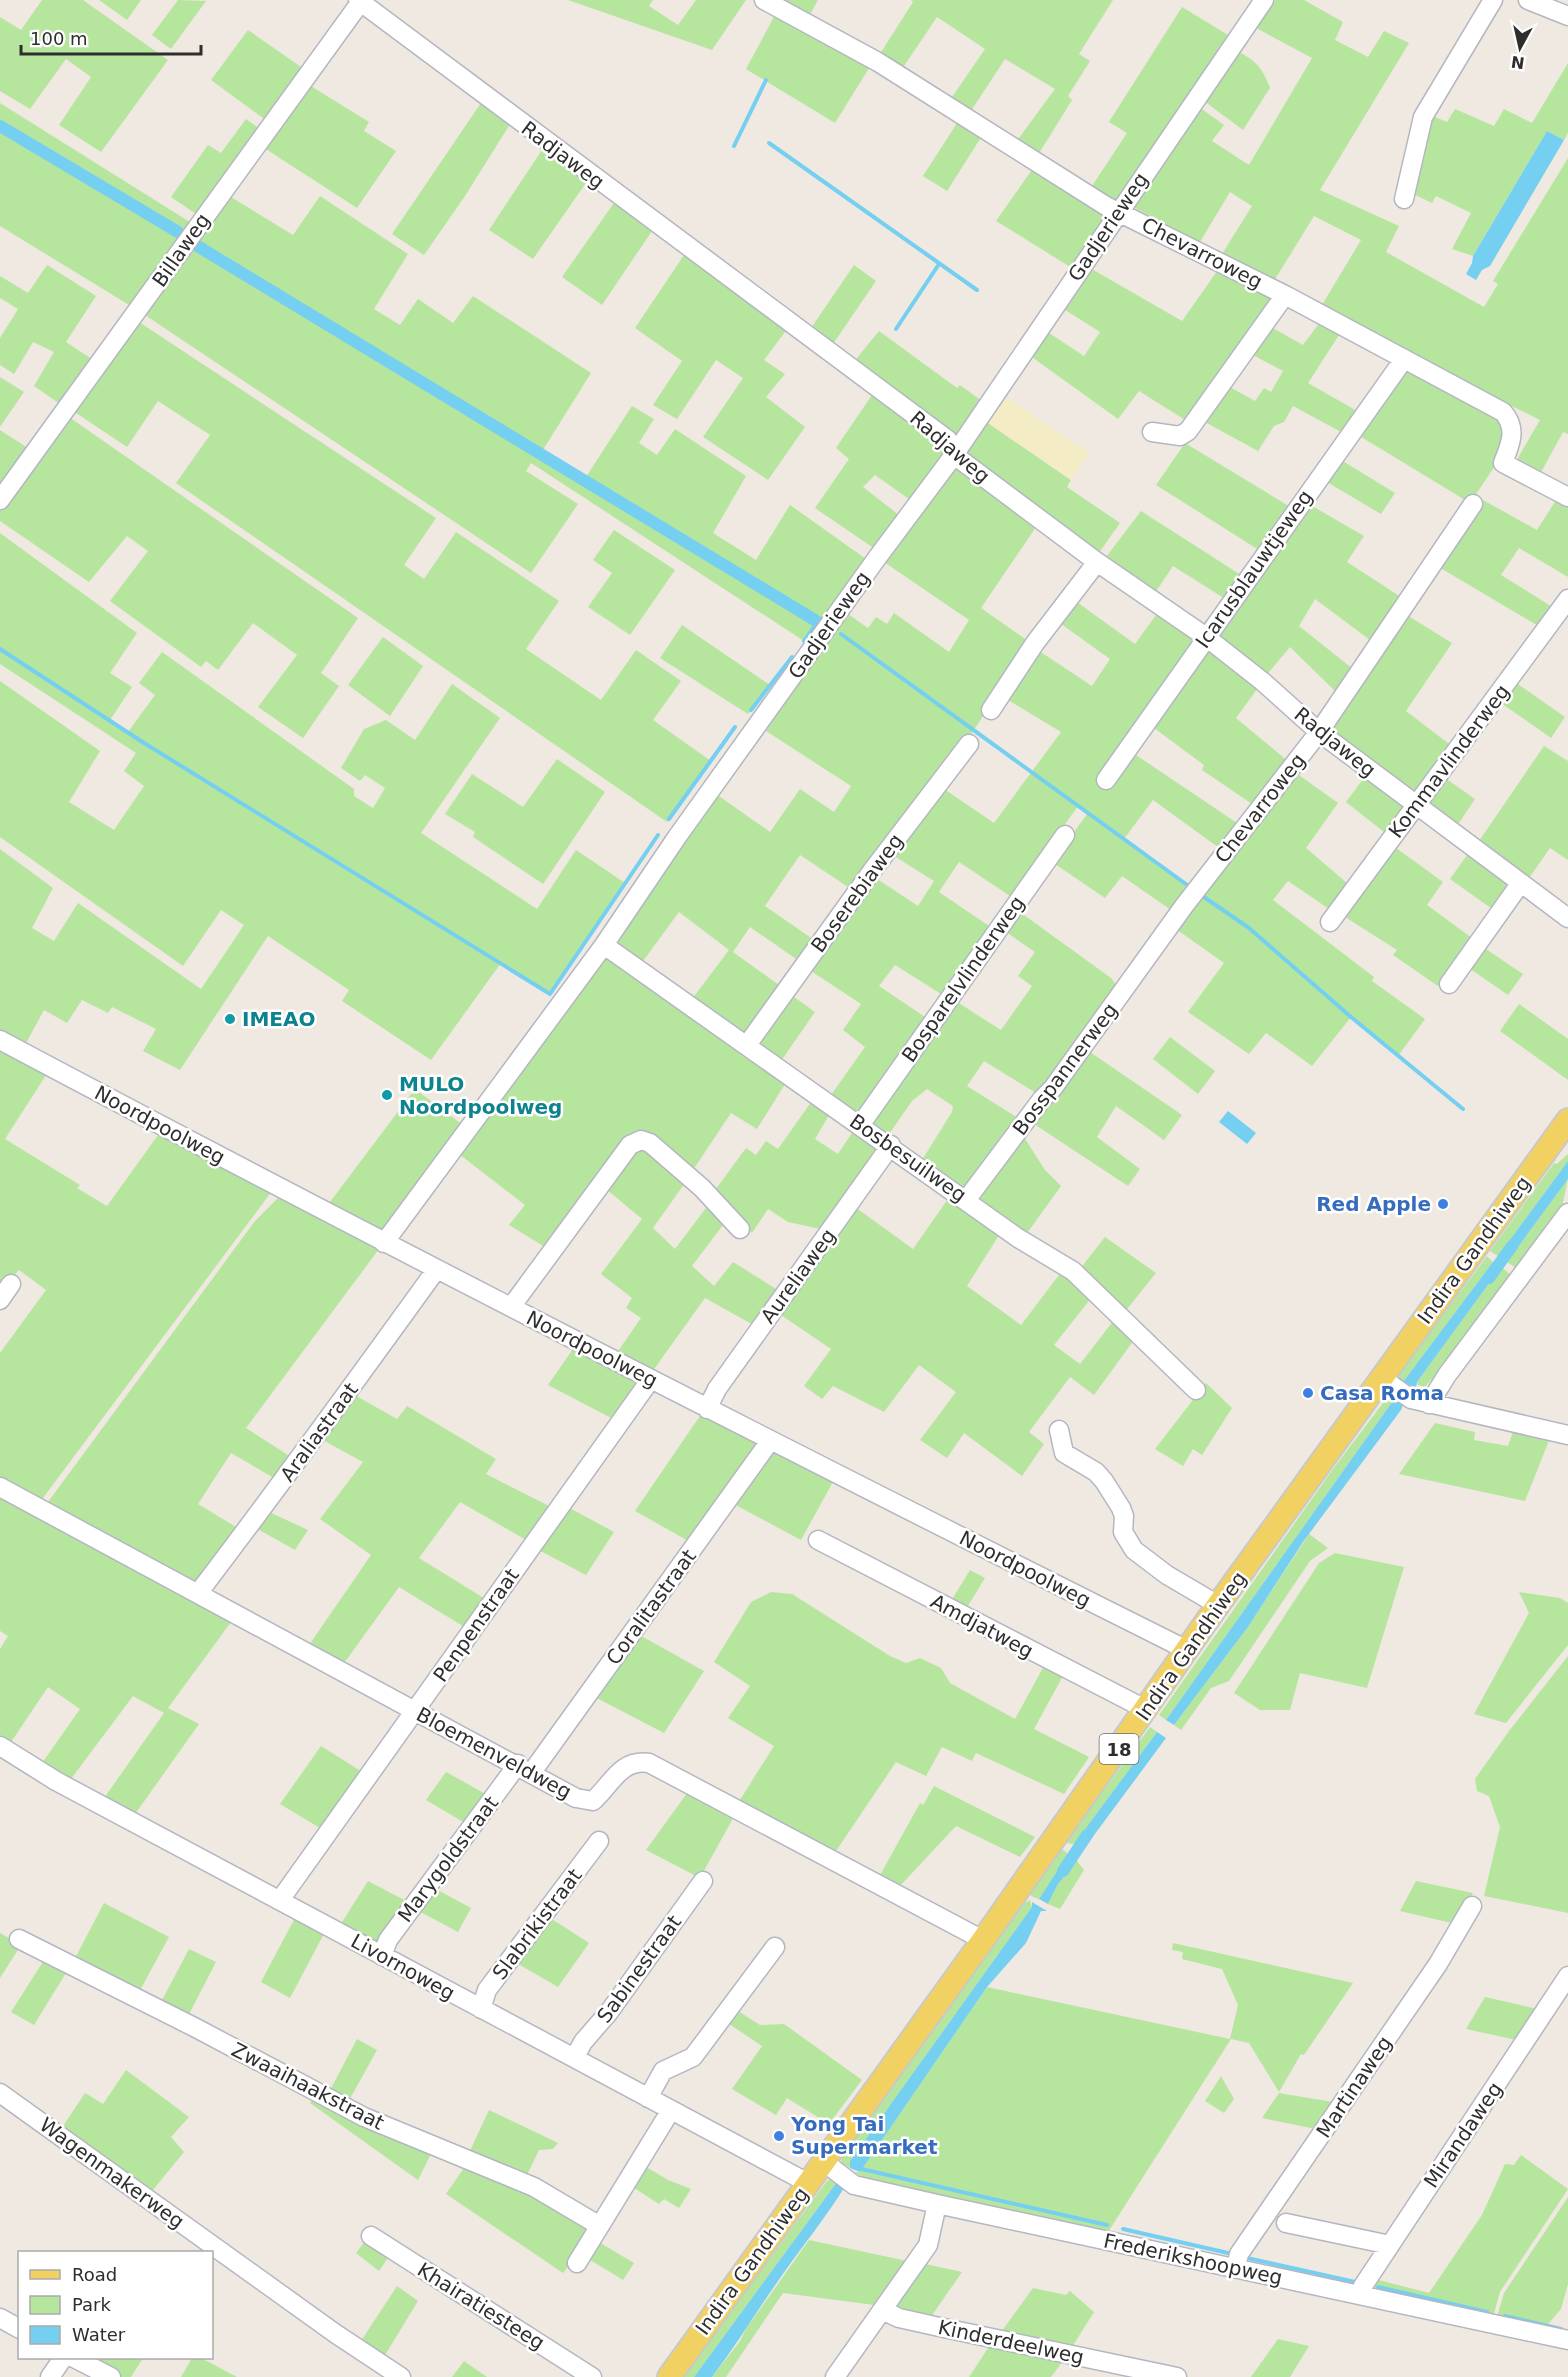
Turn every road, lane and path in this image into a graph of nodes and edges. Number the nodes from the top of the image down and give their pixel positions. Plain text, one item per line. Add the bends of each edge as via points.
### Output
1 (764, 0) edge
2 (1264, 0) edge
3 (1493, 0) edge
4 (1528, 0) edge
5 (360, 1) edge
6 (1568, 16) edge
7 (1404, 199) dead end
8 (1118, 211) junction
9 (1286, 295) junction
10 (1404, 360) junction
11 (1152, 432) dead end
12 (954, 455) junction
13 (1568, 496) edge
14 (0, 500) edge
15 (1473, 504) dead end
16 (1097, 562) junction
17 (1568, 599) edge
18 (1206, 637) junction
19 (991, 710) dead end
20 (1319, 732) junction
21 (969, 744) dead end
22 (1106, 780) dead end
23 (1416, 805) junction
24 (1065, 835) dead end
25 (1520, 884) junction
26 (1568, 918) edge
27 (1330, 922) dead end
28 (1162, 938) joint
29 (604, 945) junction
30 (1449, 984) dead end
31 (0, 1040) edge
32 (747, 1044) junction
33 (1568, 1120) edge
34 (861, 1124) junction
35 (891, 1146) junction
36 (967, 1199) junction
37 (1568, 1213) edge
38 (740, 1229) dead end
39 (384, 1243) junction
40 (436, 1270) junction
41 (11, 1284) dead end
42 (0, 1300) edge
43 (511, 1307) junction
44 (651, 1379) junction
45 (1388, 1382) junction
46 (1196, 1390) dead end
47 (1429, 1404) junction
48 (707, 1409) junction
49 (1059, 1430) dead end
50 (1568, 1435) edge
51 (770, 1441) junction
52 (0, 1486) edge
53 (818, 1540) dead end
54 (199, 1592) junction
55 (1218, 1605) junction
56 (1187, 1650) junction
57 (415, 1710) junction
58 (1147, 1710) junction
59 (0, 1746) edge
60 (525, 1768) junction
61 (599, 1841) dead end
62 (703, 1881) dead end
63 (280, 1900) junction
64 (1472, 1906) dead end
65 (19, 1939) dead end
66 (983, 1940) junction
67 (775, 1947) dead end
68 (382, 1956) junction
69 (1568, 1976) edge
70 (481, 2009) junction
71 (575, 2057) junction
72 (0, 2092) edge
73 (648, 2098) junction
74 (671, 2110) junction
75 (830, 2166) junction
76 (808, 2183) junction
77 (937, 2205) junction
78 (1286, 2223) dead end
79 (600, 2226) junction
80 (371, 2236) dead end
81 (1390, 2245) junction
82 (577, 2263) dead end
83 (1236, 2267) junction
84 (1360, 2294) junction
85 (882, 2310) junction
86 (0, 2318) edge
87 (18, 2328) edge
88 (1568, 2340) edge
89 (62, 2359) edge
90 (76, 2359) edge
91 (50, 2377) edge
92 (111, 2377) edge
93 (401, 2377) edge
94 (592, 2377) edge
95 (669, 2377) edge
96 (835, 2377) edge
97 (1177, 2377) edge

1 - 8 street, Chevarroweg via 878,62
2 - 8 street, Gadjerieweg
3 - 7 street via 1423,117
4 - 6 street
5 - 12 street, Radjaweg via 948,440
5 - 14 street, Billaweg
8 - 9 street, Chevarroweg
8 - 12 street, Gadjerieweg
9 - 10 street, Chevarroweg
9 - 11 street via 1188,431 1180,436
10 - 13 street, Chevarroweg via 1503,412 1511,420 1513,438 1503,463
10 - 18 street, Icarusblauwtjeweg
12 - 16 street, Radjaweg
12 - 29 street, Gadjerieweg via 677,837
15 - 20 street, Chevarroweg
16 - 18 street, Radjaweg
16 - 19 street via 1035,643
17 - 23 street, Kommavlinderweg
18 - 20 street, Radjaweg
18 - 22 street, Icarusblauwtjeweg
20 - 23 street, Radjaweg
20 - 28 street, Chevarroweg
21 - 32 street, Boserebiaweg
23 - 25 street, Radjaweg
23 - 27 street, Kommavlinderweg
24 - 34 street, Bosparelvlinderweg
25 - 26 street, Radjaweg
25 - 30 street
28 - 36 street, Bosspannerweg
29 - 32 street, Bosbesuilweg
29 - 39 street, Gadjerieweg
31 - 39 street, Noordpoolweg
32 - 34 street, Bosbesuilweg
33 - 45 main road, Indira Gandhiweg / 18
34 - 35 street, Bosbesuilweg
35 - 36 street, Bosbesuilweg
35 - 48 street, Aureliaweg via 717,1389
36 - 46 street, Bosbesuilweg via 1018,1238 1072,1271
37 - 47 street
38 - 43 street via 702,1188 650,1143 641,1140 630,1145
39 - 40 street, Noordpoolweg
40 - 43 street, Noordpoolweg
40 - 54 street, Araliastraat
41 - 42 street
43 - 44 street, Noordpoolweg
44 - 48 street, Noordpoolweg
44 - 57 street, Penpenstraat
45 - 47 street via 1411,1399
45 - 55 main road, Indira Gandhiweg / 18
47 - 50 street
48 - 51 street, Noordpoolweg
49 - 55 street via 1064,1453 1100,1476 1121,1508 1123,1532 1134,1550
51 - 56 street, Noordpoolweg
51 - 60 street, Coralitastraat
52 - 54 street, Bloemenveldweg
53 - 58 street, Amdjatweg
54 - 57 street, Bloemenveldweg
55 - 56 main road, Indira Gandhiweg / 18
56 - 58 main road, Indira Gandhiweg / 18
57 - 60 street, Bloemenveldweg
57 - 63 street, Penpenstraat
58 - 66 main road, Indira Gandhiweg / 18
59 - 63 street, Livornoweg
60 - 66 street, Bloemenveldweg via 576,1798 593,1801 626,1766 637,1761 649,1763
60 - 68 street, Marygoldstraat via 388,1940
61 - 70 street, Slabrikistraat via 487,1990
62 - 71 street, Sabinestraat
63 - 68 street, Livornoweg
64 - 83 street, Martinaweg via 1438,1964 1239,2254
65 - 79 street, Zwaaihaakstraat via 364,2117 534,2187
66 - 75 main road, Indira Gandhiweg / 18
67 - 73 street via 693,2057 663,2071
68 - 70 street, Livornoweg
69 - 81 street, Mirandaweg
70 - 71 street, Livornoweg
71 - 73 street, Livornoweg
72 - 93 street, Wagenmakerweg
73 - 74 street, Livornoweg
74 - 76 street, Livornoweg
74 - 79 street
75 - 76 main road, Indira Gandhiweg / 18
75 - 77 street, Frederikshoopweg via 854,2185
76 - 95 main road, Indira Gandhiweg / 18
77 - 83 street, Frederikshoopweg
77 - 85 street via 928,2245
78 - 81 street
79 - 82 street
80 - 94 street, Khairatiesteeg
81 - 84 street, Mirandaweg
83 - 84 street, Frederikshoopweg
84 - 88 street, Frederikshoopweg
85 - 96 street
85 - 97 street, Kinderdeelweg via 899,2318
86 - 87 street
89 - 91 street
90 - 92 street

